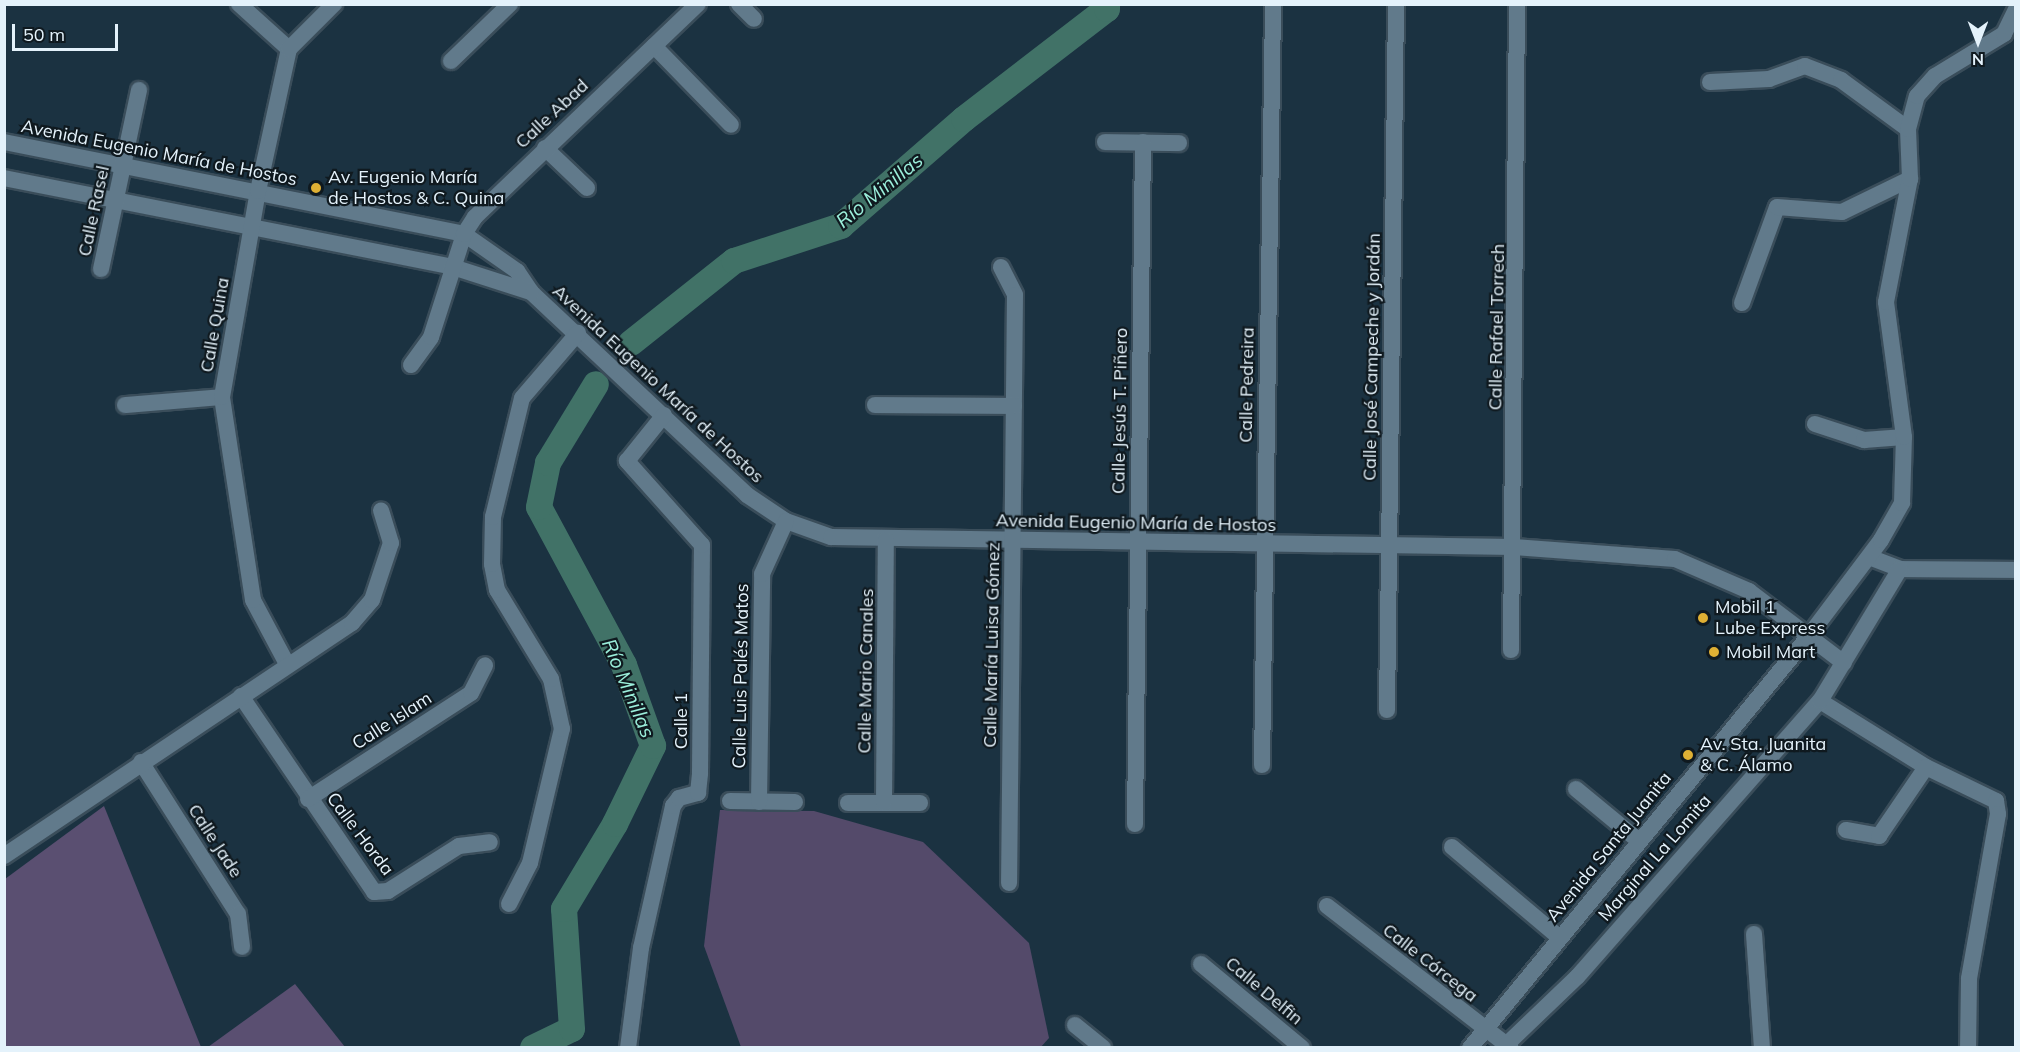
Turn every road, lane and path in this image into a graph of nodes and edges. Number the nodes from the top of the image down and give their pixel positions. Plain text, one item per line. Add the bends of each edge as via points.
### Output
1 (239, 4) edge
2 (334, 4) edge
3 (510, 4) edge
4 (698, 4) edge
5 (739, 4) edge
6 (1273, 4) edge
7 (1396, 4) edge
8 (1517, 4) edge
9 (2016, 9) edge
10 (754, 19) dead end
11 (654, 46) junction
12 (289, 49) junction
13 (451, 61) dead end
14 (1710, 82) dead end
15 (139, 90) dead end
16 (731, 125) dead end
17 (1908, 129) junction
18 (4, 142) edge
19 (1105, 142) dead end
20 (1143, 142) junction
21 (1179, 143) dead end
22 (545, 148) junction
23 (123, 166) junction
24 (4, 178) edge
25 (1910, 179) junction
26 (587, 188) dead end
27 (258, 191) junction
28 (116, 199) junction
29 (252, 225) junction
30 (464, 234) junction
31 (453, 267) junction
32 (1001, 267) dead end
33 (101, 269) dead end
34 (531, 292) junction
35 (1742, 303) dead end
36 (578, 333) junction
37 (411, 364) dead end
38 (222, 397) junction
39 (125, 405) dead end
40 (875, 405) dead end
41 (1014, 406) junction
42 (664, 415) junction
43 (1815, 424) dead end
44 (1904, 437) junction
45 (381, 510) dead end
46 (786, 521) junction
47 (886, 540) junction
48 (1012, 542) junction
49 (1138, 543) junction
50 (1264, 544) junction
51 (1389, 545) junction
52 (1514, 547) junction
53 (1869, 557) junction
54 (1900, 569) junction
55 (2016, 570) edge
56 (1808, 638) junction
57 (1511, 650) dead end
58 (1844, 663) junction
59 (287, 664) junction
60 (485, 666) dead end
61 (241, 696) junction
62 (1820, 701) junction
63 (1388, 710) dead end
64 (141, 762) junction
65 (1262, 765) dead end
66 (1926, 767) junction
67 (1576, 789) dead end
68 (309, 799) junction
69 (730, 801) dead end
70 (759, 802) junction
71 (795, 802) dead end
72 (848, 802) dead end
73 (884, 803) junction
74 (920, 804) dead end
75 (1135, 824) dead end
76 (1846, 830) dead end
77 (1639, 841) junction
78 (490, 842) dead end
79 (1452, 847) dead end
80 (6, 853) edge
81 (1009, 883) dead end
82 (509, 904) dead end
83 (1328, 906) dead end
84 (1754, 934) dead end
85 (1560, 938) junction
86 (242, 947) dead end
87 (1202, 964) dead end
88 (1075, 1025) dead end
89 (1484, 1030) junction
90 (1509, 1046) edge
91 (628, 1047) edge
92 (1103, 1047) edge
93 (1302, 1047) edge
94 (1470, 1047) edge
95 (1762, 1047) edge
96 (1968, 1047) edge

1 - 12 street
2 - 12 street
3 - 13 street
4 - 11 street, Calle Abad
5 - 10 street
6 - 50 street, Calle Pedreira
7 - 51 street, Calle José Campeche y Jordán
8 - 52 street, Calle Rafael Torrech
9 - 17 street, Avenida Santa Juanita via 2004,34 1935,76 1917,96
11 - 16 street
11 - 22 street, Calle Abad
12 - 27 street, Calle Quina
14 - 17 street via 1769,79 1805,66 1841,80
15 - 23 street, Calle Rasel
17 - 25 street, Avenida Santa Juanita
18 - 23 street, Avenida Eugenio María de Hostos
19 - 20 street
20 - 21 street
20 - 49 street, Calle Jesús T. Piñero
22 - 26 street
22 - 30 street, Calle Abad
23 - 27 street, Avenida Eugenio María de Hostos
23 - 28 street, Calle Rasel
24 - 28 street, Avenida Eugenio María de Hostos
25 - 35 street via 1842,212 1777,207
25 - 44 street, Avenida Santa Juanita via 1886,302
27 - 29 street, Calle Quina
27 - 30 street, Avenida Eugenio María de Hostos
28 - 29 street, Avenida Eugenio María de Hostos
28 - 33 street, Calle Rasel
29 - 31 street, Avenida Eugenio María de Hostos
29 - 38 street, Calle Quina
30 - 31 street, Calle Abad
30 - 34 street, Avenida Eugenio María de Hostos via 517,271
31 - 34 street, Avenida Eugenio María de Hostos
31 - 37 street, Calle Abad via 431,337
32 - 41 street, Calle María Luisa Gómez via 1015,295
34 - 36 street, Avenida Eugenio María de Hostos
36 - 42 street, Avenida Eugenio María de Hostos
36 - 82 street via 522,398 493,517 492,564 497,590 551,679 562,729 530,863
38 - 39 street
38 - 59 street, Calle Quina via 253,600
40 - 41 street
41 - 48 street, Calle María Luisa Gómez
42 - 46 street, Avenida Eugenio María de Hostos via 747,495
42 - 91 street, Calle 1 via 627,461 702,545 700,773 698,793 679,798 673,806 641,948
43 - 44 street via 1864,440
44 - 53 street, Avenida Santa Juanita via 1902,503
45 - 59 street via 391,543 372,600 352,623
46 - 47 street, Avenida Eugenio María de Hostos via 831,537
46 - 70 street, Calle Luis Palés Matos via 762,574
47 - 48 street, Avenida Eugenio María de Hostos
47 - 73 street, Calle Mario Canales
48 - 49 street, Avenida Eugenio María de Hostos
48 - 81 street, Calle María Luisa Gómez
49 - 50 street, Avenida Eugenio María de Hostos
49 - 75 street, Calle Jesús T. Piñero
50 - 51 street, Avenida Eugenio María de Hostos
50 - 65 street, Calle Pedreira
51 - 52 street, Avenida Eugenio María de Hostos
51 - 63 street, Calle José Campeche y Jordán
52 - 56 street, Avenida Eugenio María de Hostos via 1675,559 1749,591
52 - 57 street, Calle Rafael Torrech
53 - 54 street
53 - 56 street, Avenida Santa Juanita
54 - 55 street
54 - 58 street, Marginal La Lomita
56 - 58 street, Avenida Eugenio María de Hostos
56 - 77 street, Avenida Santa Juanita
58 - 62 street, Marginal La Lomita
59 - 61 street
60 - 68 street, Calle Islam via 471,693
61 - 64 street
61 - 68 street, Calle Horda
62 - 66 street
62 - 90 street, Marginal La Lomita via 1578,976
64 - 80 street
64 - 86 street, Calle Jade via 238,914
66 - 76 street via 1879,836
66 - 96 street via 1990,796 1998,807 1970,979
67 - 77 street
68 - 78 street, Calle Horda via 374,892 388,891 459,846
69 - 70 street
70 - 71 street
72 - 73 street
73 - 74 street
77 - 85 street, Avenida Santa Juanita
79 - 85 street
83 - 89 street, Calle Córcega
84 - 95 street
85 - 89 street, Avenida Santa Juanita
87 - 93 street, Calle Delfin
88 - 92 street
89 - 90 street, Calle Córcega
89 - 94 street, Avenida Santa Juanita

